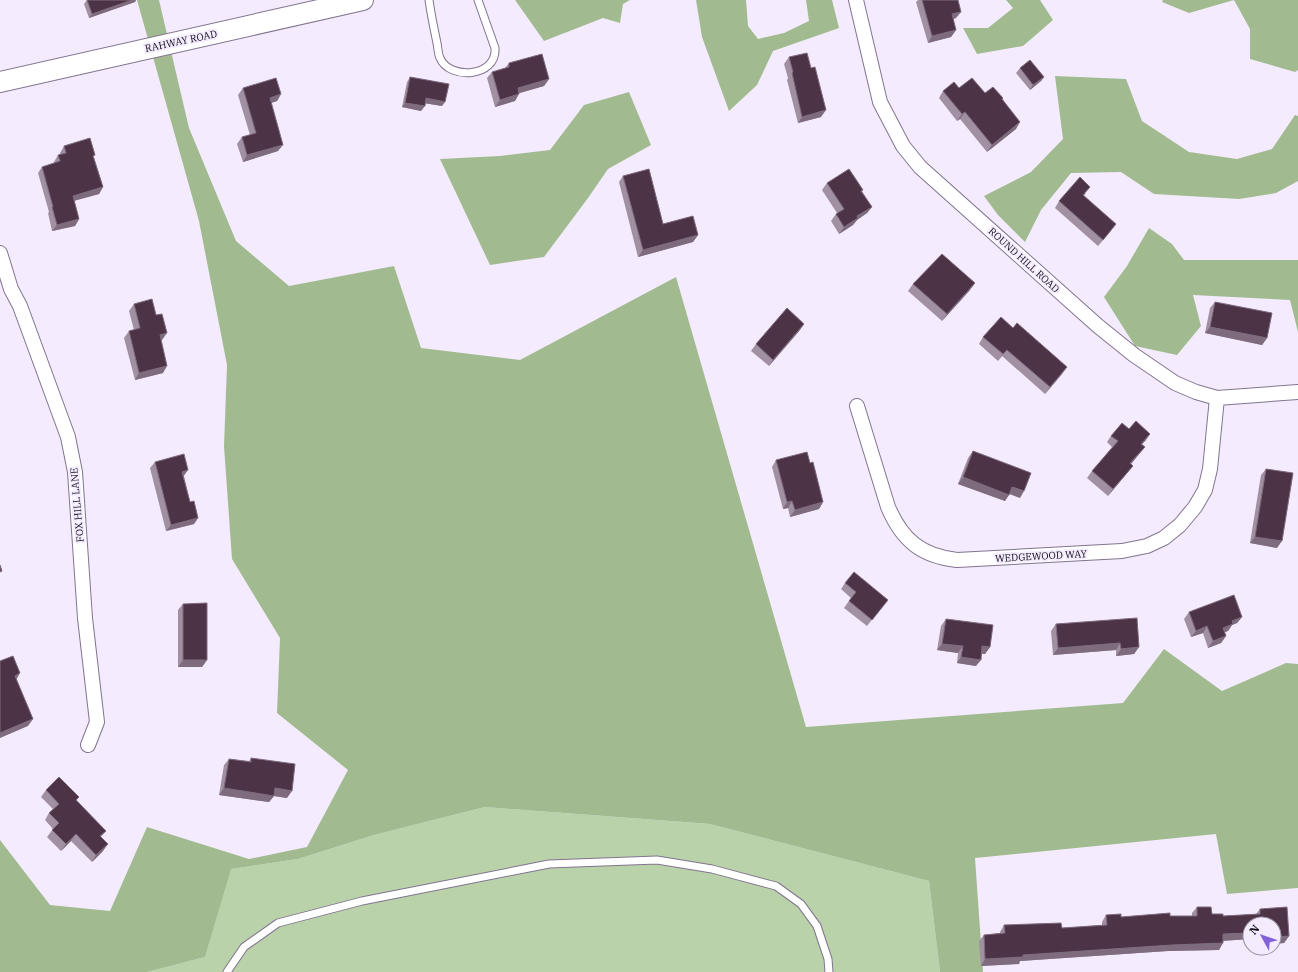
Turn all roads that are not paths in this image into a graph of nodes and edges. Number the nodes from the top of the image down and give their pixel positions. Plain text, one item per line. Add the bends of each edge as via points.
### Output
1 (363, 0) edge
2 (429, 0) edge
3 (478, 0) edge
4 (856, 0) edge
5 (0, 82) edge
6 (0, 252) edge
7 (1298, 392) edge
8 (1217, 398) junction
9 (857, 406) dead end
10 (88, 745) dead end
11 (227, 972) edge
12 (830, 972) edge

1 - 5 street, RAHWAY ROAD
2 - 3 lane via 440,59 448,68 458,72 480,71 490,64 494,55
4 - 8 street, ROUND HILL ROAD via 880,102 903,146 920,167 1134,355 1175,383
6 - 10 street, FOX HILL LANE via 10,289 20,306 68,437 75,472 85,618 97,722
7 - 8 street, ROUND HILL ROAD
8 - 9 street, WEDGEWOOD WAY via 1210,469 1205,490 1180,525 1164,538 1147,546 1122,551 957,560 927,553 914,545 894,521
11 - 12 lane via 244,947 278,922 285,920 362,901 549,864 657,860 712,869 776,886 801,904 817,926

